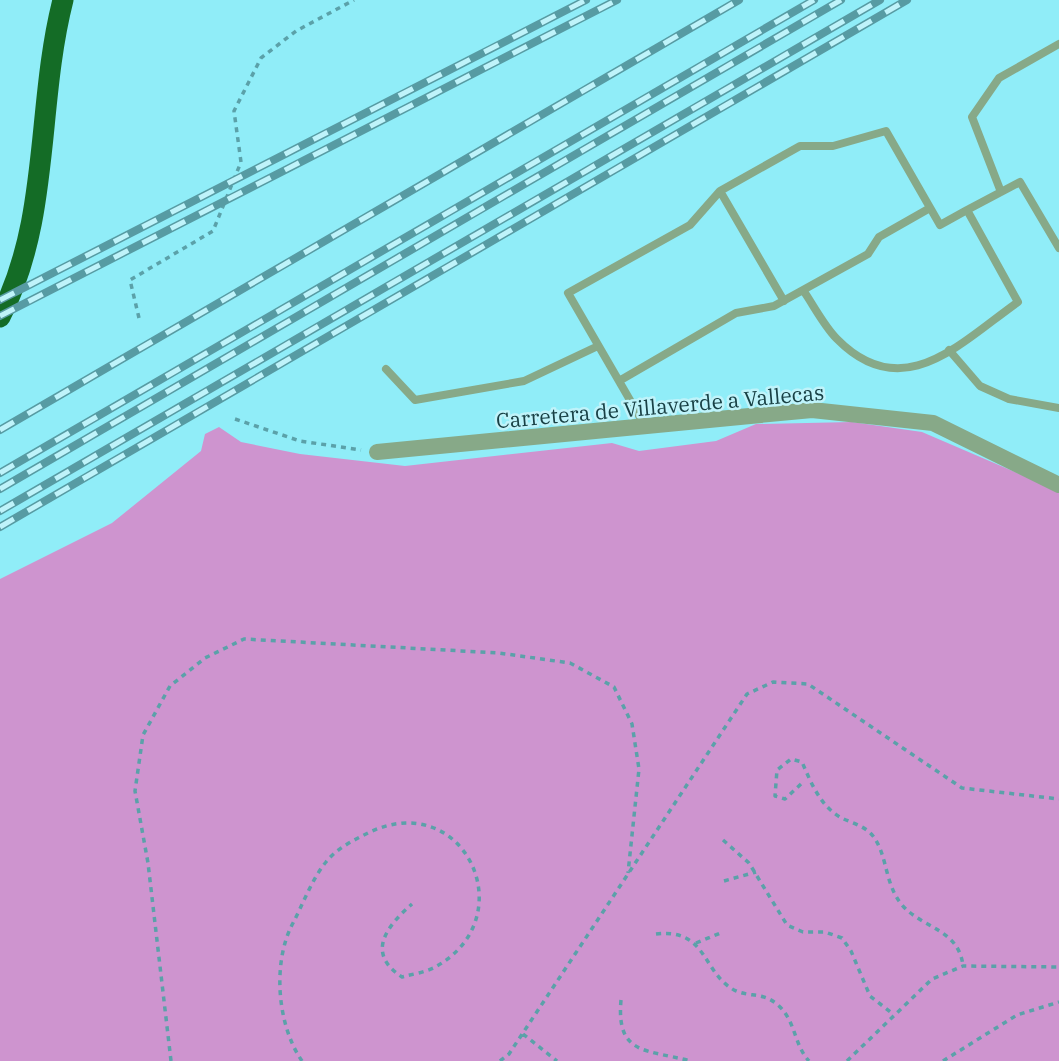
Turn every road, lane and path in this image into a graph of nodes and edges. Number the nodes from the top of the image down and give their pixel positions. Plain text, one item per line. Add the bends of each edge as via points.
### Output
1 (63, 0) edge
2 (354, 0) edge
3 (1059, 44) edge
4 (720, 191) junction
5 (1002, 192) junction
6 (930, 208) junction
7 (967, 210) junction
8 (1059, 248) edge
9 (803, 290) junction
10 (784, 301) junction
11 (0, 317) edge
12 (139, 318) dead end
13 (598, 346) junction
14 (949, 350) junction
15 (386, 369) dead end
16 (619, 381) junction
17 (1059, 408) edge
18 (234, 419) dead end
19 (645, 426) junction
20 (377, 452) joint
21 (1059, 485) edge
22 (801, 784) dead end
23 (1059, 799) edge
24 (723, 840) dead end
25 (756, 872) junction
26 (628, 873) junction
27 (724, 881) dead end
28 (412, 904) dead end
29 (723, 932) dead end
30 (656, 934) dead end
31 (696, 943) junction
32 (963, 966) junction
33 (1059, 967) edge
34 (621, 1000) dead end
35 (1059, 1002) edge
36 (893, 1014) junction
37 (523, 1034) junction
38 (171, 1061) edge
39 (303, 1061) edge
40 (500, 1061) edge
41 (557, 1061) edge
42 (690, 1061) edge
43 (809, 1061) edge
44 (847, 1061) edge
45 (943, 1061) edge

1 - 11 highway via 48,72 27,255
2 - 12 path via 296,31 261,58 234,111 241,162 213,231 130,280
3 - 5 lane via 999,78 972,117
4 - 6 lane via 800,146 833,146 886,131
4 - 10 lane
4 - 13 lane via 690,225 568,293
5 - 7 lane
5 - 8 lane via 1020,182
6 - 7 lane via 940,225
6 - 9 lane via 879,237 868,254
7 - 14 lane via 1018,302
9 - 10 lane
9 - 14 lane via 836,338 866,363 898,369 928,365
10 - 16 lane via 736,313
13 - 15 lane via 524,381 415,400
13 - 16 lane
14 - 17 lane via 979,386 1009,398
16 - 19 lane
18 - 20 path via 300,441
19 - 20 street, Carretera de Villaverde a Vallecas
19 - 21 street, Carretera de Villaverde a Vallecas via 812,410 933,423
22 - 32 path via 785,799 775,796 777,770 791,759 802,762 821,800 872,835 887,881 901,903 946,933 962,954
23 - 26 path via 962,788 808,684 773,682 747,694
24 - 25 path
25 - 27 path
25 - 36 path via 787,925 842,938 870,996
26 - 37 path
26 - 38 path via 639,769 632,724 614,687 570,663 499,653 244,639 205,658 170,686 143,735 135,791
28 - 39 path via 388,928 382,941 384,958 402,977 435,968 455,954 470,934 478,912 480,894 469,855 439,829 412,821 387,824 349,842 326,862 287,934 280,983 286,1029
29 - 31 path
30 - 31 path
31 - 43 path via 733,989 762,994 778,1005 792,1022 801,1052
32 - 33 path
32 - 36 path via 932,979
34 - 42 path via 619,1023 628,1041 643,1051
35 - 45 path via 1017,1014
36 - 44 path
37 - 40 path
37 - 41 path

